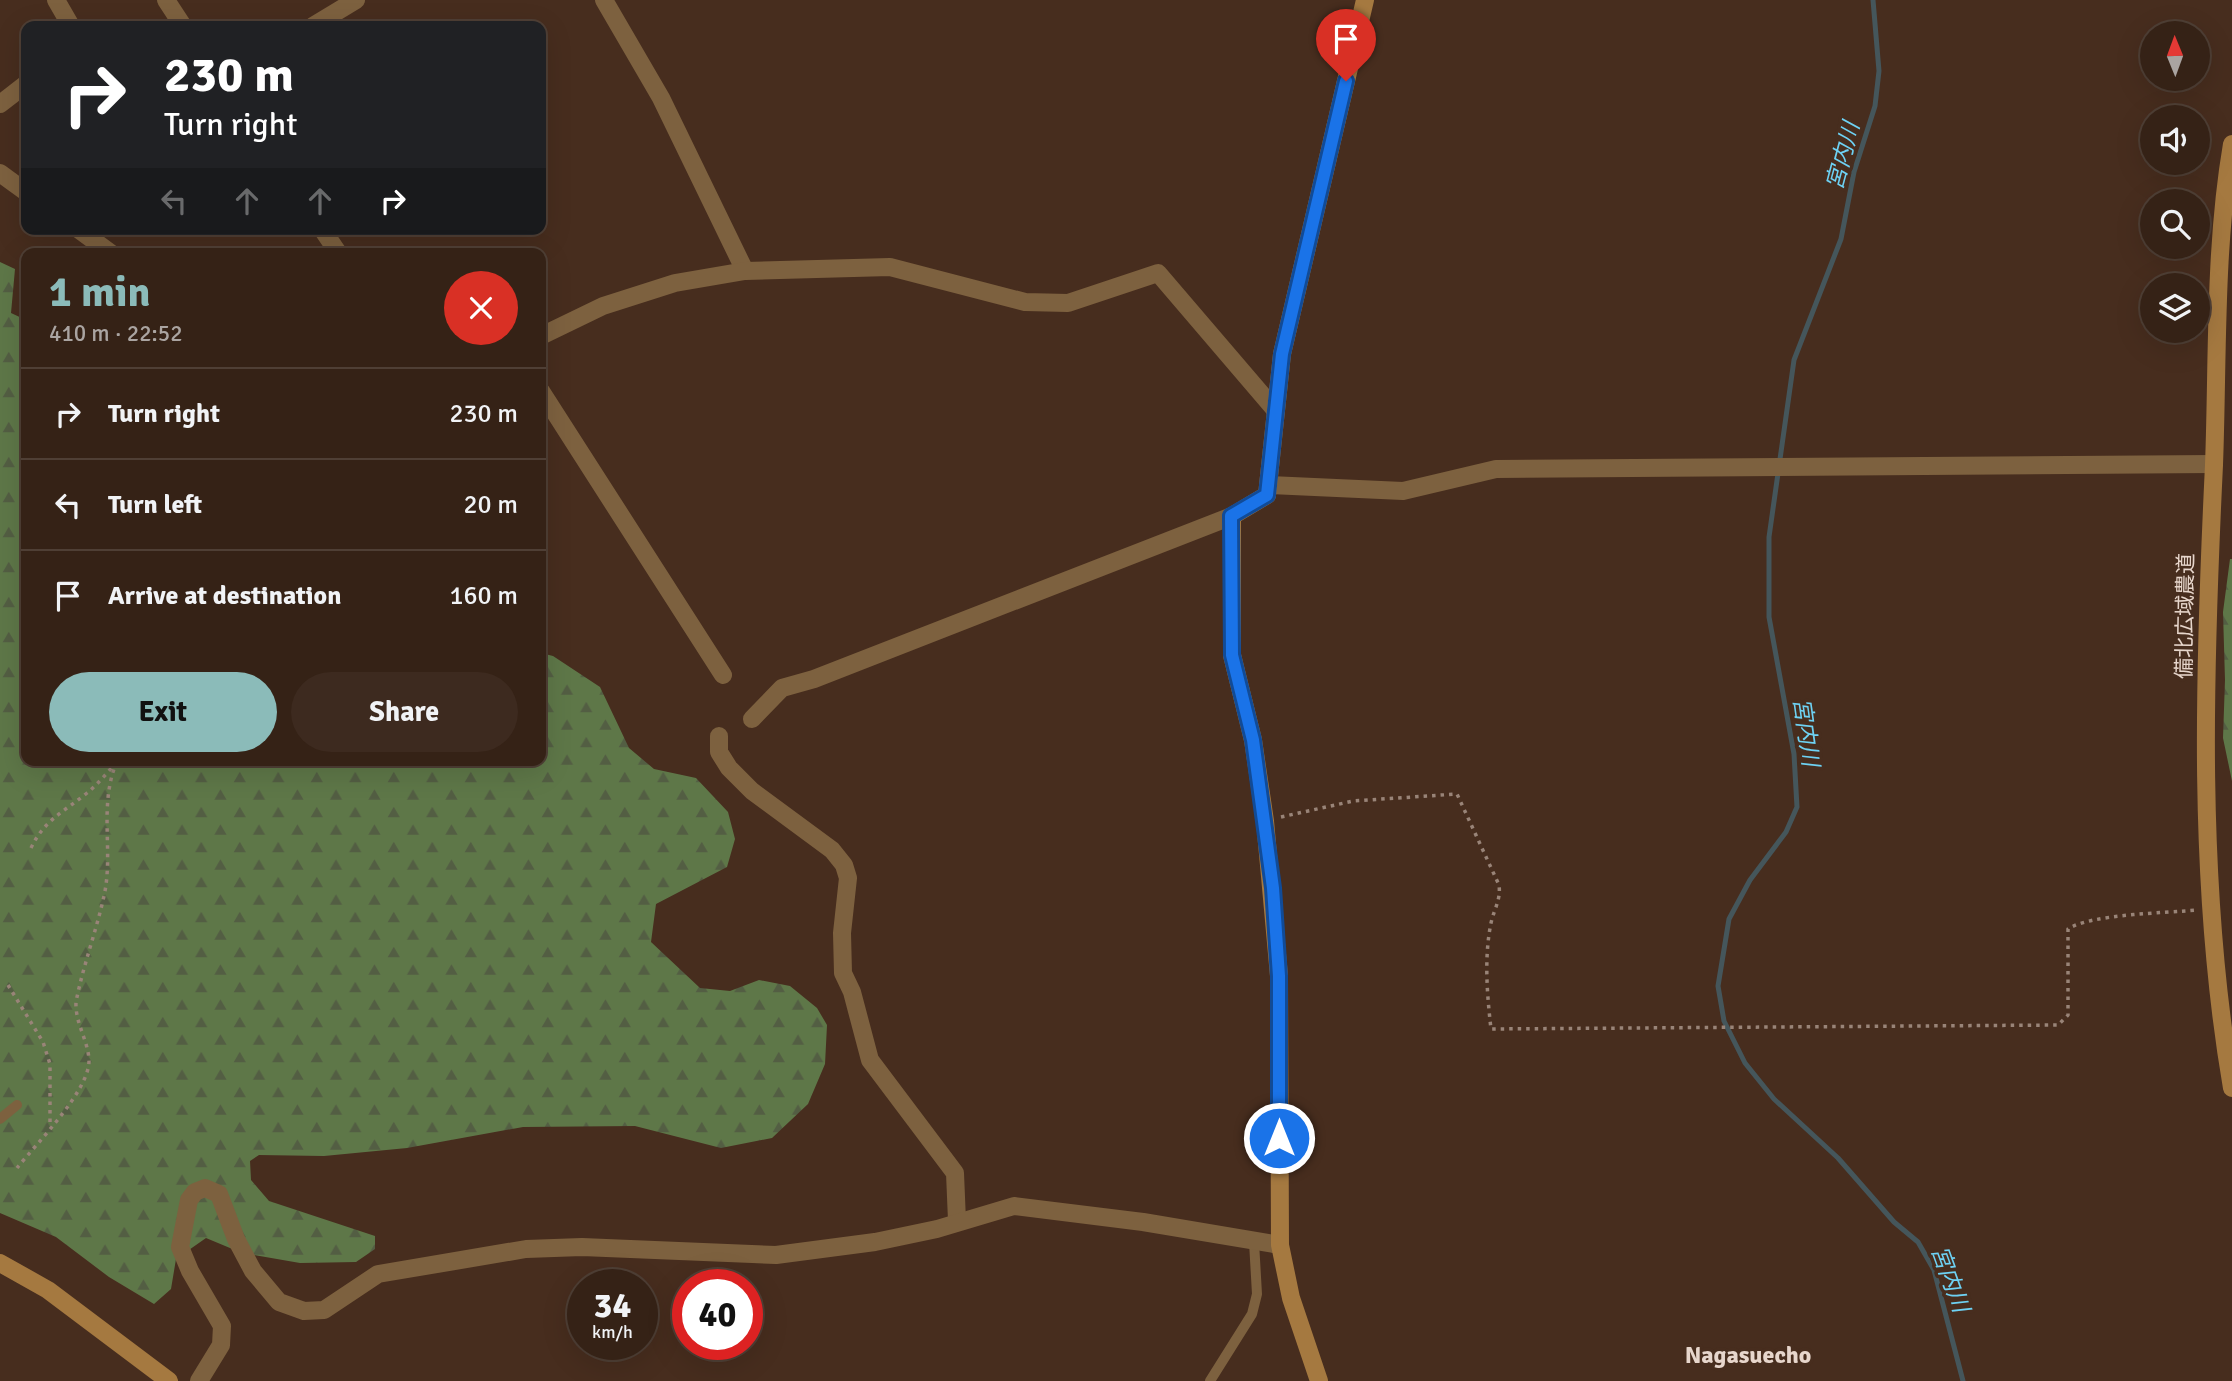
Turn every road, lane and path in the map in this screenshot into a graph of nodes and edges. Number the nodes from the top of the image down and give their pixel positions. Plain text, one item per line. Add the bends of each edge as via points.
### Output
1 (56, 0) edge
2 (166, 0) edge
3 (356, 0) edge
4 (604, 0) edge
5 (1365, 0) edge
6 (68, 21) edge
7 (180, 21) edge
8 (321, 21) edge
9 (21, 88) edge
10 (0, 104) edge
11 (2232, 144) edge
12 (0, 173) edge
13 (21, 188) edge
14 (86, 235) edge
15 (104, 248) edge
16 (745, 271) junction
17 (546, 334) edge
18 (546, 399) edge
19 (1276, 411) junction
20 (2214, 464) junction
21 (1269, 485) junction
22 (1231, 516) junction
23 (723, 675) dead end
24 (752, 719) dead end
25 (719, 736) dead end
26 (113, 766) edge
27 (115, 766) edge
28 (1265, 821) junction
29 (31, 848) dead end
30 (2214, 908) junction
31 (8, 985) dead end
32 (2232, 1088) edge
33 (17, 1105) dead end
34 (0, 1119) edge
35 (50, 1128) junction
36 (17, 1168) dead end
37 (957, 1221) junction
38 (1254, 1242) junction
39 (1280, 1245) junction
40 (0, 1264) edge
41 (169, 1381) edge
42 (199, 1381) edge
43 (1210, 1381) edge
44 (1320, 1381) edge

1 - 6 street
2 - 7 street
3 - 8 street
4 - 16 street via 661,98
5 - 19 street via 1282,354
9 - 10 street
11 - 20 street, 備北広域農道 via 2219,267
12 - 13 street
14 - 15 street
16 - 17 street via 675,283 603,306
16 - 19 street via 890,267 1025,302 1068,303 1158,274
18 - 23 street
19 - 21 street
20 - 21 street via 1496,469 1403,491
20 - 30 street, 備北広域農道 via 2205,706 2206,812
21 - 22 street via 1267,495
22 - 24 street via 782,688
22 - 28 street via 1232,655 1253,740
25 - 37 street via 719,752 729,768 832,850 844,865 848,878 843,973 870,1060 956,1173
26 - 29 path via 89,792 52,817
27 - 35 path via 105,808 104,895 76,1002 89,1070
28 - 30 path via 1353,801 1457,794 1501,898 1491,922 1488,957 1491,1029 2058,1025 2068,1015 2068,929 2076,923
28 - 39 street via 1279,976
30 - 32 street, 備北広域農道 via 2217,974
31 - 35 path via 43,1042 50,1064
33 - 34 lane
35 - 36 path
37 - 38 street via 1014,1206
37 - 42 street via 875,1242 776,1255 526,1248 378,1274 324,1310 304,1311 279,1302 253,1270 219,1194 205,1188 190,1200 180,1247 222,1326 221,1345
38 - 39 street
38 - 43 lane via 1257,1294 1252,1314
39 - 44 street via 1291,1298
40 - 41 street via 48,1290

